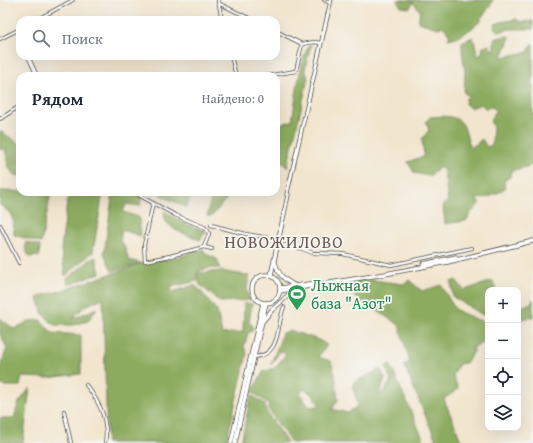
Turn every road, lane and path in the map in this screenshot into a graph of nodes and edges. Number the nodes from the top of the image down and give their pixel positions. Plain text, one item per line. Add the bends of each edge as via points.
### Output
1 (73, 0) edge
2 (324, 0) edge
3 (330, 1) edge
4 (218, 2) edge
5 (43, 16) edge
6 (221, 16) edge
7 (245, 16) edge
8 (16, 31) edge
9 (280, 33) edge
10 (0, 39) edge
11 (322, 43) junction
12 (302, 44) junction
13 (30, 60) edge
14 (232, 60) edge
15 (36, 72) edge
16 (235, 72) edge
17 (280, 74) edge
18 (16, 109) edge
19 (0, 119) edge
20 (287, 194) junction
21 (140, 196) edge
22 (153, 203) junction
23 (0, 225) edge
24 (211, 225) dead end
25 (274, 239) dead end
26 (533, 240) edge
27 (279, 244) dead end
28 (204, 247) junction
29 (472, 248) dead end
30 (212, 249) dead end
31 (274, 260) junction
32 (19, 263) dead end
33 (270, 275) junction
34 (295, 287) junction
35 (281, 290) junction
36 (264, 303) junction
37 (284, 306) dead end
38 (262, 323) junction
39 (254, 357) junction
40 (86, 385) dead end
41 (64, 412) dead end
42 (71, 443) edge
43 (105, 443) edge
44 (231, 443) edge
45 (235, 443) edge

1 - 5 street
2 - 3 street
3 - 11 main road
4 - 6 street
4 - 7 street
8 - 10 street
9 - 12 street
11 - 12 street
11 - 20 main road
12 - 17 street via 296,71
13 - 15 street
14 - 16 street
18 - 19 street
20 - 31 highway
20 - 33 highway
21 - 22 street
22 - 28 street via 204,227 208,231 208,236
22 - 28 street via 144,245 145,261
23 - 32 street
24 - 25 street
26 - 34 highway via 380,273
27 - 29 street via 313,253 343,254 391,265
28 - 30 street
31 - 33 highway
31 - 34 highway via 282,277
33 - 35 highway via 277,279
33 - 36 highway via 258,277 252,285 254,296
34 - 35 highway
34 - 38 highway
35 - 36 highway via 275,300
36 - 38 highway
36 - 44 highway
37 - 39 street via 275,344 262,356
38 - 39 highway
39 - 45 highway
40 - 43 street via 100,405 105,425
41 - 42 street

